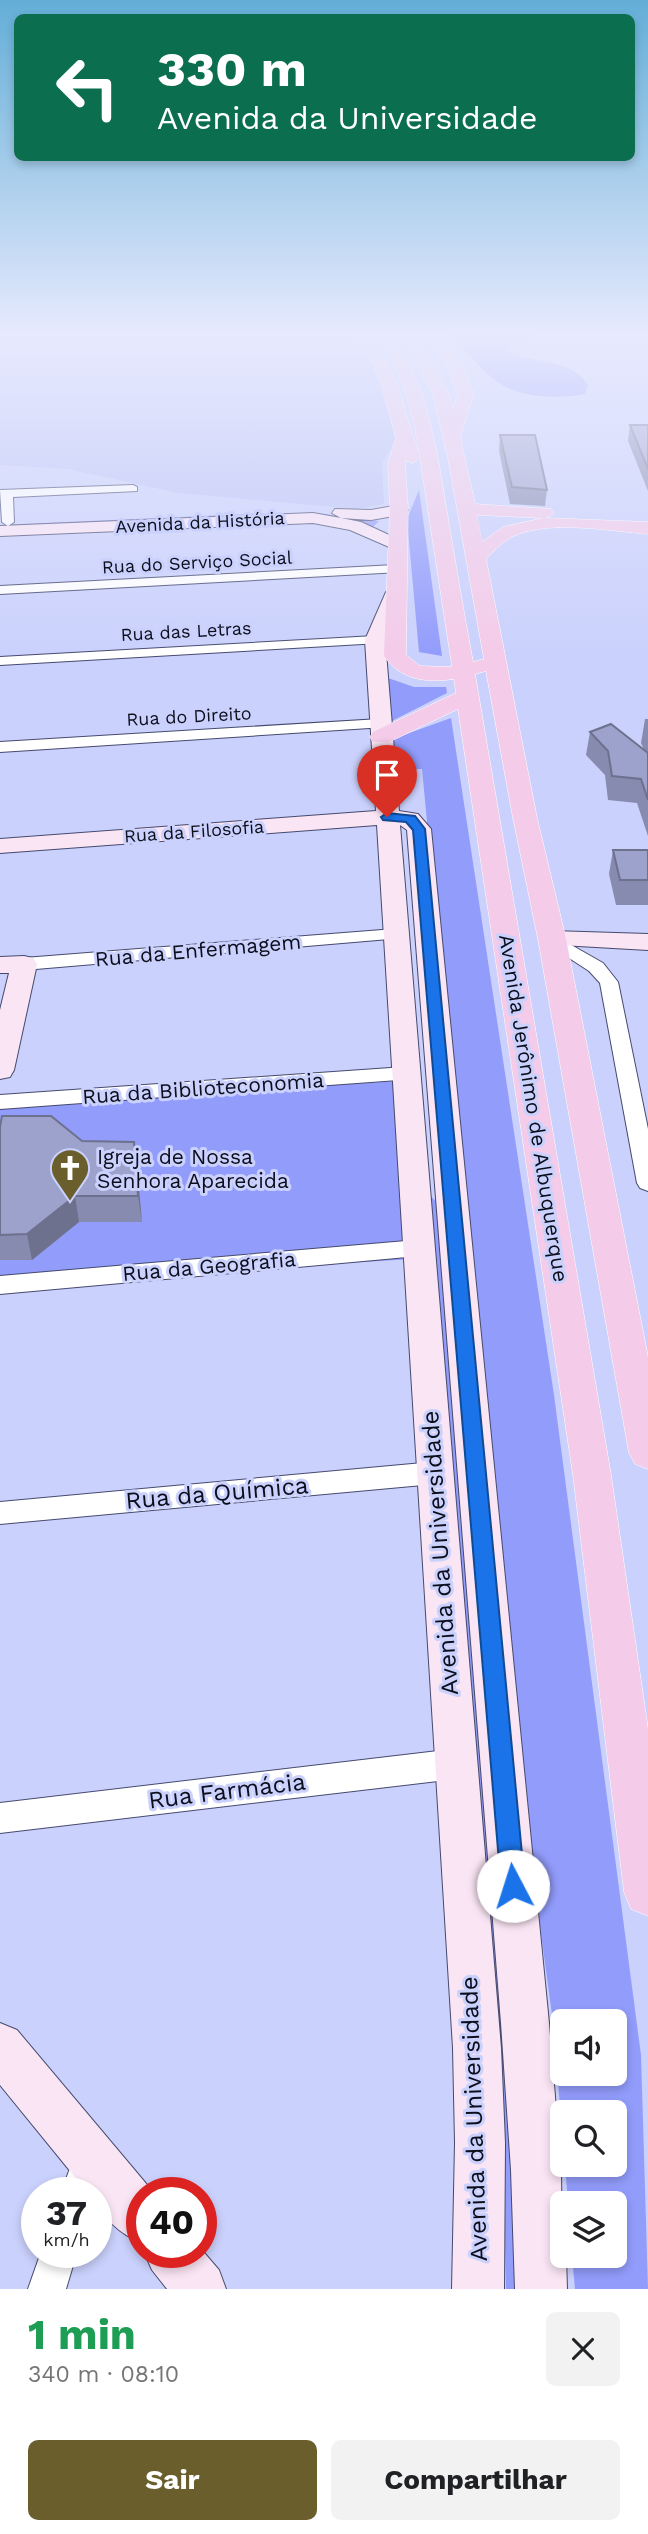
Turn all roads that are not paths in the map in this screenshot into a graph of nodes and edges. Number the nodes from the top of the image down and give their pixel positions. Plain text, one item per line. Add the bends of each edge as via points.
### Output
1 (402, 441) edge
2 (404, 441) edge
3 (425, 441) edge
4 (456, 441) edge
5 (133, 489) dead end
6 (3, 494) edge
7 (436, 499) junction
8 (466, 509) junction
9 (399, 510) junction
10 (648, 518) edge
11 (354, 519) junction
12 (648, 528) edge
13 (4, 530) edge
14 (396, 545) junction
15 (475, 558) junction
16 (395, 569) junction
17 (0, 590) edge
18 (395, 592) junction
19 (374, 640) junction
20 (0, 661) edge
21 (476, 676) junction
22 (381, 731) junction
23 (0, 747) edge
24 (387, 817) junction
25 (0, 846) edge
26 (395, 934) junction
27 (552, 939) junction
28 (648, 942) edge
29 (12, 965) edge
30 (0, 1070) edge
31 (405, 1074) junction
32 (0, 1102) edge
33 (446, 1136) junction
34 (410, 1137) junction
35 (449, 1175) junction
36 (413, 1176) junction
37 (648, 1183) edge
38 (418, 1248) junction
39 (0, 1285) edge
40 (648, 1453) edge
41 (434, 1473) junction
42 (0, 1513) edge
43 (455, 1764) junction
44 (0, 1818) edge
45 (648, 1892) edge
46 (0, 2047) edge
47 (85, 2175) edge
48 (126, 2206) edge
49 (54, 2268) edge
50 (183, 2268) edge
51 (47, 2289) edge
52 (200, 2289) edge
53 (478, 2289) edge
54 (541, 2289) edge

1 - 9 main road, Avenida da Universidade via 395,462
2 - 7 main road
3 - 7 main road, Avenida Jerônimo de Albuquerque
4 - 8 main road, Avenida Jerônimo de Albuquerque
5 - 6 street
6 - 13 street
7 - 21 main road, Avenida Jerônimo de Albuquerque
8 - 10 main road
8 - 15 main road, Avenida Jerônimo de Albuquerque
9 - 11 street, Avenida da História
9 - 14 main road, Avenida da Universidade
11 - 13 street, Avenida da História
11 - 14 street, Avenida da História
12 - 15 main road via 526,527 502,536
14 - 16 main road, Avenida da Universidade
15 - 21 main road, Avenida Jerônimo de Albuquerque
16 - 17 street, Rua do Serviço Social
16 - 18 main road, Avenida da Universidade
18 - 19 street, Avenida da Universidade
18 - 21 main road, Avenida da Universidade via 395,656 400,664 432,674
19 - 20 street, Rua das Letras
19 - 22 street, Avenida da Universidade
21 - 22 main road
21 - 27 main road, Avenida Jerônimo de Albuquerque via 525,818
21 - 45 main road, Avenida Jerônimo de Albuquerque
22 - 23 street, Rua do Direito
22 - 24 street, Avenida da Universidade
24 - 25 street, Rua da Filosofia
24 - 26 street, Avenida da Universidade
24 - 33 street, Avenida da Universidade via 410,819 419,829
26 - 29 street, Rua da Enfermagem
26 - 31 street, Avenida da Universidade
27 - 28 street
27 - 37 street via 596,967 609,982
27 - 40 main road, Avenida Jerônimo de Albuquerque
29 - 30 street
31 - 32 street, Rua da Biblioteconomia
31 - 34 street, Avenida da Universidade
33 - 34 street
33 - 35 street, Avenida da Universidade
34 - 36 street, Avenida da Universidade
35 - 36 street
35 - 54 street, Avenida da Universidade via 525,2022
36 - 38 street, Avenida da Universidade
38 - 39 street, Rua da Geografia
38 - 41 street, Avenida da Universidade
41 - 42 street, Rua da Química
41 - 43 street, Avenida da Universidade
43 - 44 street, Rua Farmácia
43 - 53 street, Avenida da Universidade via 477,2048
46 - 47 street
47 - 48 street
49 - 51 street
50 - 52 street

